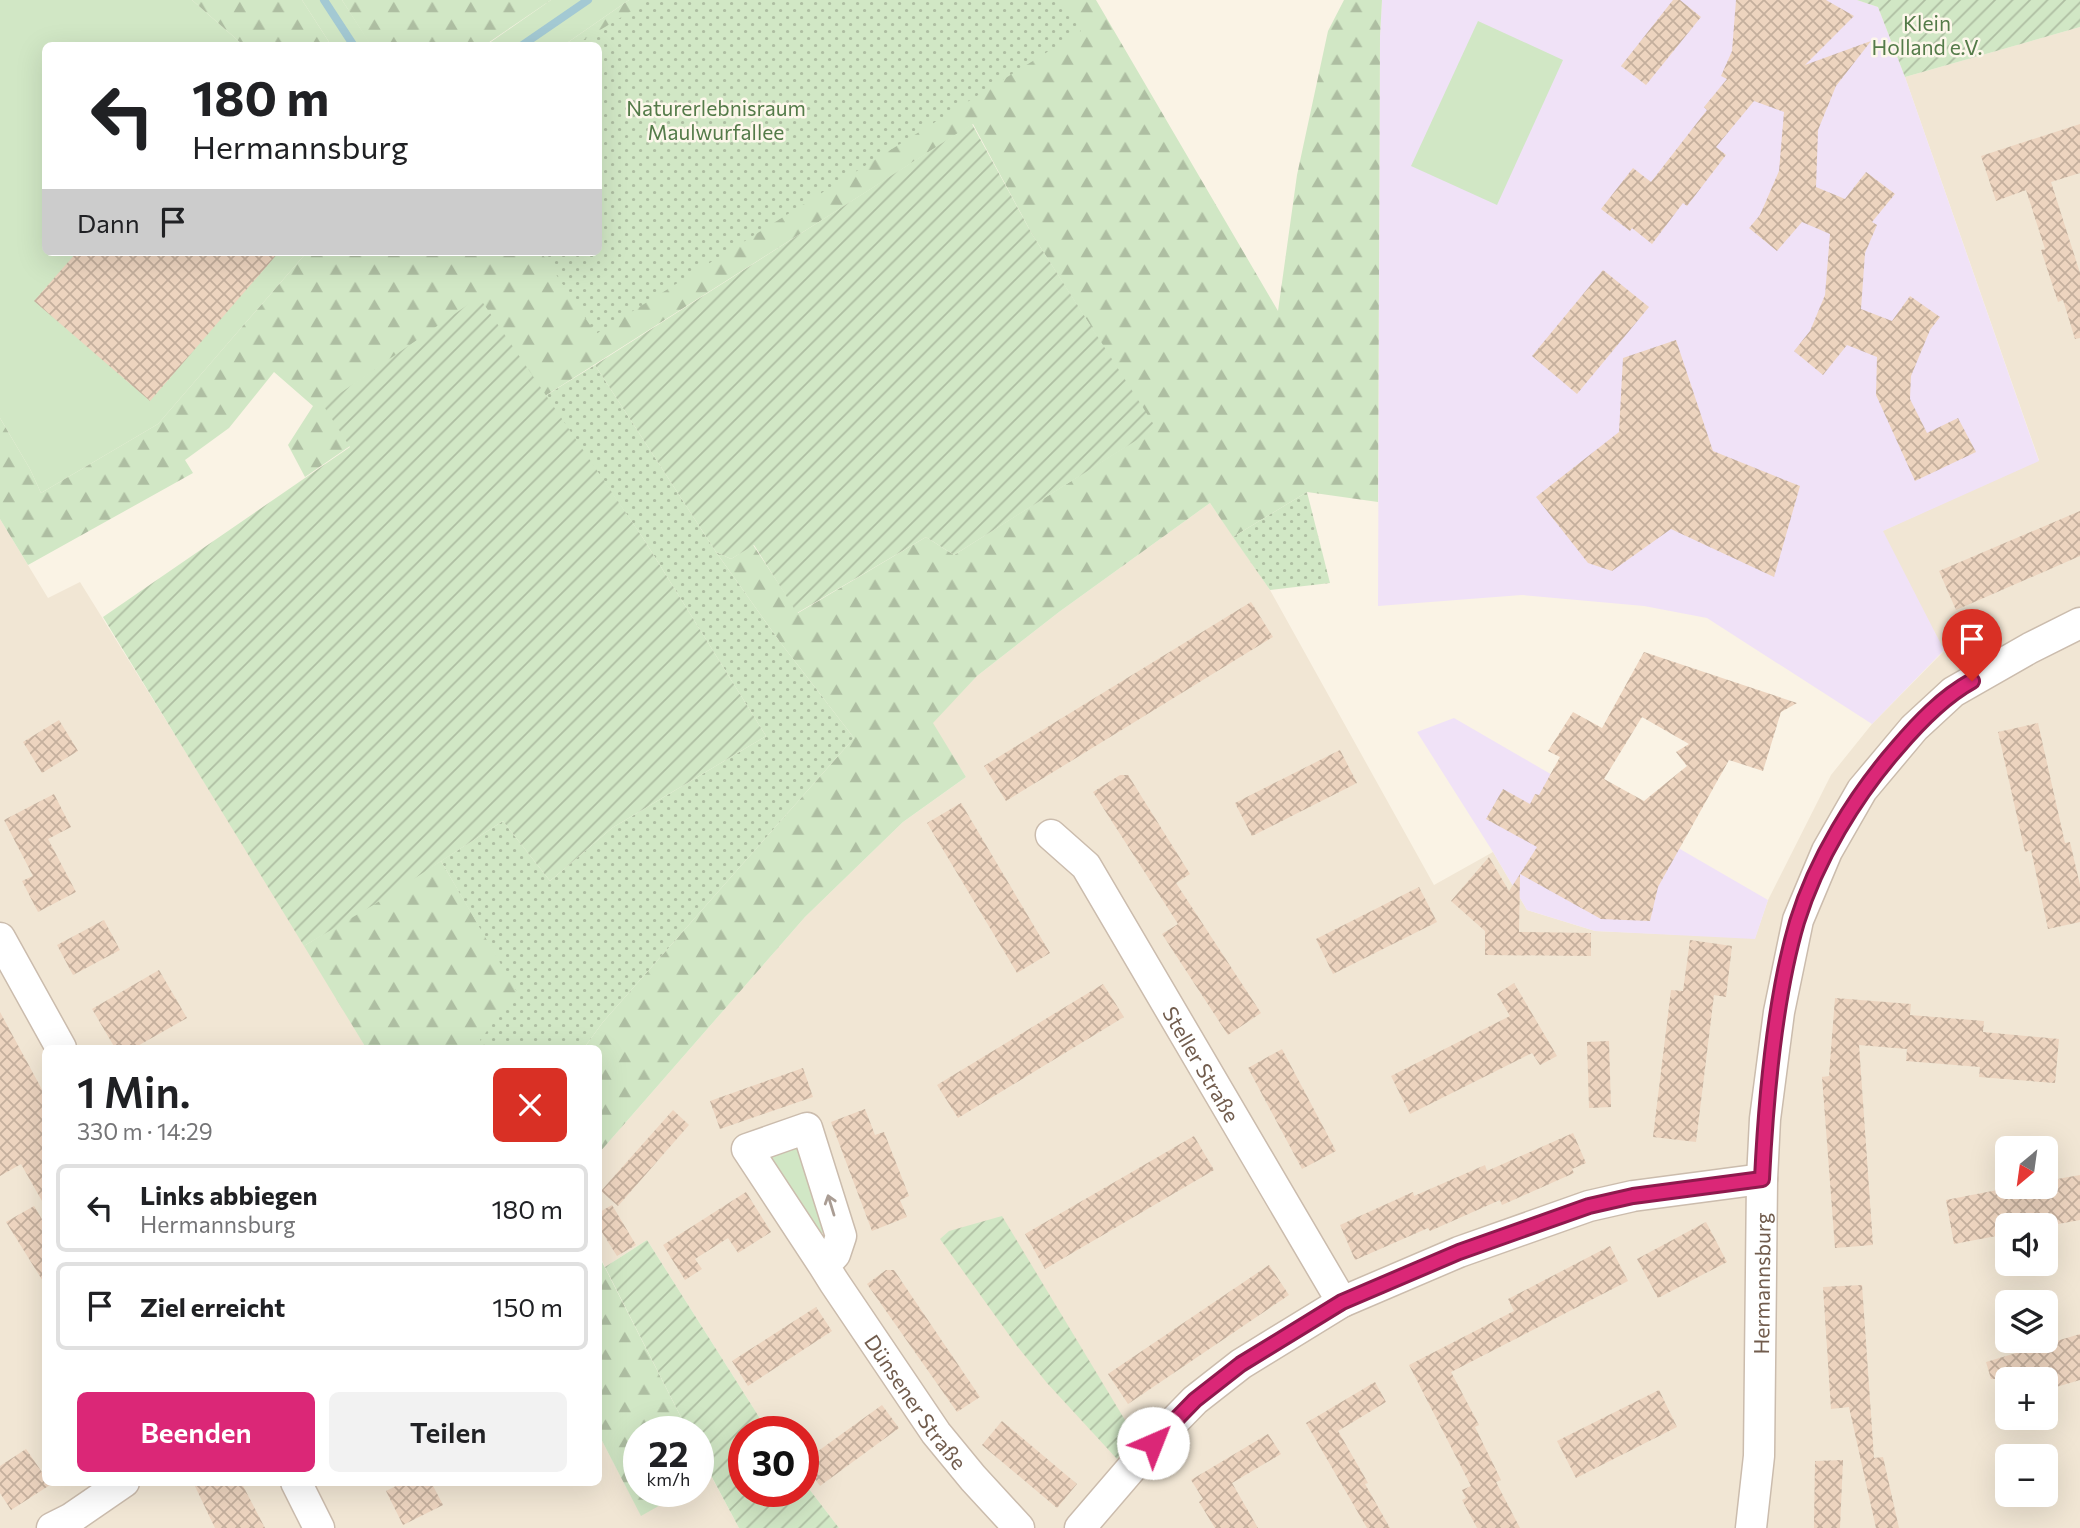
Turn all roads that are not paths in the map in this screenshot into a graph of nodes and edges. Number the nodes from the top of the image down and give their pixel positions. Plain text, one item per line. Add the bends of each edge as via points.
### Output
1 (2080, 623) edge
2 (1051, 835) dead end
3 (0, 938) edge
4 (59, 1045) edge
5 (1762, 1179) junction
6 (824, 1266) dead end
7 (1342, 1302) junction
8 (118, 1486) edge
9 (298, 1486) edge
10 (52, 1528) edge
11 (319, 1528) edge
12 (1019, 1528) edge
13 (1080, 1528) edge
14 (1751, 1528) edge

1 - 5 street, Hermannsburg via 1953,692 1914,728 1862,790 1845,818 1798,920 1789,955 1771,1066
2 - 7 street, Steller Straße via 1086,866
3 - 4 street
5 - 7 street via 1589,1206 1459,1252
5 - 14 street, Hermannsburg via 1760,1434
6 - 12 street, Dünsener Straße via 936,1433
7 - 13 street via 1241,1364 1195,1400
8 - 10 street
9 - 11 street

